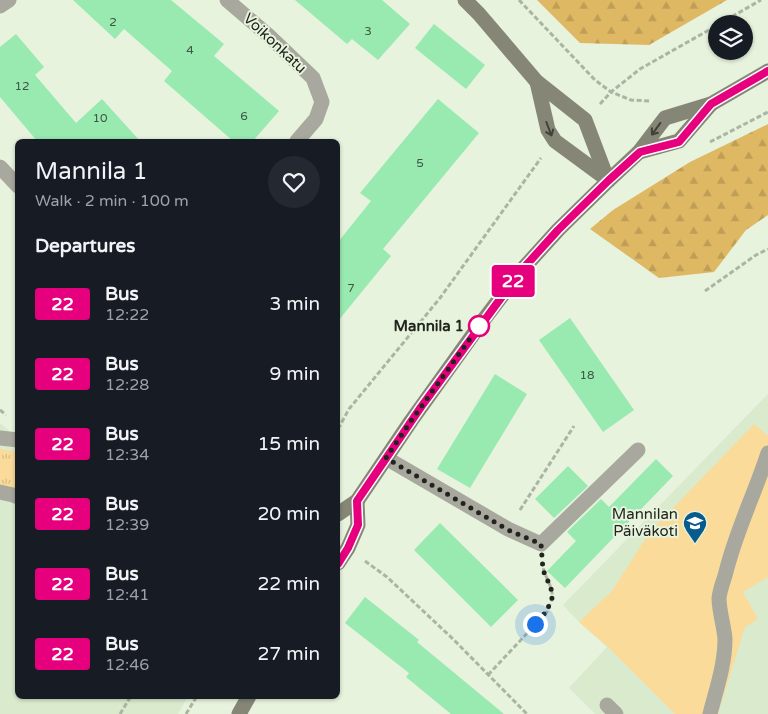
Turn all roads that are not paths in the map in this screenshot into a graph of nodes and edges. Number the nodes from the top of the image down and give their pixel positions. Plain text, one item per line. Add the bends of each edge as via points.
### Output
1 (9, 0) edge
2 (227, 0) edge
3 (465, 0) edge
4 (0, 6) edge
5 (768, 71) edge
6 (537, 82) junction
7 (711, 104) junction
8 (299, 139) edge
9 (640, 152) junction
10 (0, 167) edge
11 (608, 181) junction
12 (15, 183) edge
13 (0, 438) edge
14 (15, 440) edge
15 (638, 450) dead end
16 (768, 453) edge
17 (386, 458) junction
18 (0, 492) edge
19 (15, 496) edge
20 (357, 501) junction
21 (340, 513) edge
22 (340, 561) edge
23 (247, 699) edge
24 (238, 714) edge
25 (710, 714) edge

1 - 4 street
2 - 8 street, Voikonkatu via 313,78 322,102 316,119
3 - 6 main road
5 - 7 main road
6 - 11 main road via 585,120
6 -> 11 main road via 548,130 555,141
7 - 9 main road via 679,142
7 -> 9 main road via 664,118
9 - 11 main road
10 - 12 street
11 - 17 main road via 520,272
13 - 14 street
15 - 17 street via 541,544 508,530
16 - 25 street via 731,553 719,598 724,653
17 - 20 main road
18 - 19 street
20 - 21 main road
20 - 22 main road via 358,525
23 - 24 main road

